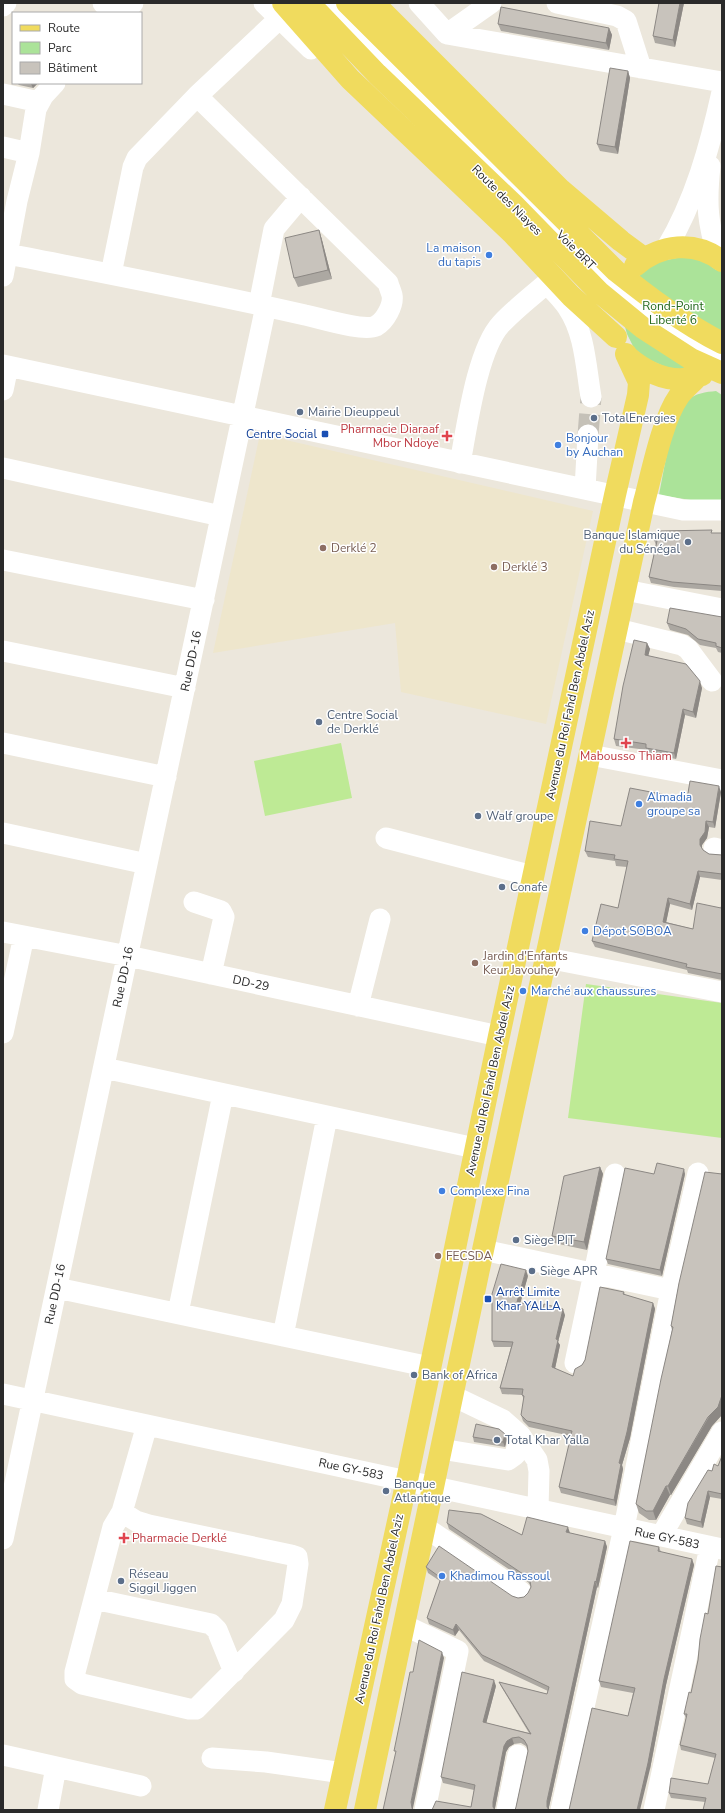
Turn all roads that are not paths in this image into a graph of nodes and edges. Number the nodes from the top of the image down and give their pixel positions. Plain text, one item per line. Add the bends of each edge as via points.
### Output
1 (6, 3) edge
2 (103, 3) edge
3 (133, 3) edge
4 (264, 3) edge
5 (309, 3) edge
6 (326, 3) edge
7 (347, 3) edge
8 (374, 3) edge
9 (419, 3) edge
10 (491, 3) edge
11 (557, 3) edge
12 (3, 6) edge
13 (281, 11) edge
14 (111, 12) edge
15 (124, 12) edge
16 (628, 12) edge
17 (447, 34) junction
18 (641, 68) junction
19 (722, 82) edge
20 (55, 84) edge
21 (722, 92) edge
22 (3, 94) edge
23 (197, 96) junction
24 (39, 102) junction
25 (718, 126) edge
26 (3, 147) edge
27 (29, 152) junction
28 (301, 198) junction
29 (10, 199) edge
30 (5, 253) edge
31 (656, 253) junction
32 (580, 255) junction
33 (721, 260) edge
34 (111, 274) junction
35 (3, 276) edge
36 (547, 283) junction
37 (262, 306) junction
38 (722, 342) edge
39 (621, 346) junction
40 (722, 359) edge
41 (722, 364) edge
42 (6, 365) edge
43 (722, 373) edge
44 (698, 376) junction
45 (722, 387) edge
46 (3, 390) edge
47 (591, 397) tunnel mouth
48 (244, 416) junction
49 (588, 435) tunnel mouth
50 (460, 463) junction
51 (3, 468) edge
52 (585, 489) junction
53 (615, 495) junction
54 (644, 502) junction
55 (722, 510) edge
56 (221, 516) junction
57 (3, 560) edge
58 (625, 590) junction
59 (204, 600) junction
60 (722, 609) edge
61 (616, 629) junction
62 (3, 651) edge
63 (712, 681) dead end
64 (185, 688) junction
65 (3, 743) edge
66 (590, 755) junction
67 (166, 777) junction
68 (722, 780) edge
69 (3, 833) edge
70 (386, 838) dead end
71 (148, 864) junction
72 (533, 876) junction
73 (194, 902) dead end
74 (380, 919) dead end
75 (3, 932) edge
76 (24, 936) junction
77 (128, 956) junction
78 (547, 958) junction
79 (211, 974) junction
80 (722, 992) edge
81 (358, 1006) junction
82 (3, 1033) edge
83 (499, 1036) junction
84 (104, 1068) junction
85 (223, 1094) junction
86 (327, 1117) junction
87 (476, 1148) junction
88 (698, 1173) dead end
89 (615, 1174) dead end
90 (483, 1250) junction
91 (594, 1274) junction
92 (57, 1288) junction
93 (671, 1290) junction
94 (178, 1313) junction
95 (283, 1336) junction
96 (575, 1364) dead end
97 (430, 1367) junction
98 (3, 1394) edge
99 (453, 1396) junction
100 (33, 1400) junction
101 (147, 1425) junction
102 (722, 1432) edge
103 (520, 1435) junction
104 (441, 1449) junction
105 (9, 1478) edge
106 (407, 1480) junction
107 (434, 1486) junction
108 (538, 1509) junction
109 (122, 1512) junction
110 (426, 1528) junction
111 (624, 1528) junction
112 (661, 1536) junction
113 (3, 1539) edge
114 (716, 1548) edge
115 (522, 1592) dead end
116 (94, 1599) junction
117 (404, 1625) junction
118 (234, 1672) junction
119 (3, 1755) edge
120 (518, 1755) dead end
121 (212, 1758) dead end
122 (56, 1767) junction
123 (343, 1773) junction
124 (141, 1786) dead end
125 (48, 1810) edge
126 (335, 1810) edge
127 (365, 1810) edge
128 (425, 1810) edge
129 (507, 1810) edge
130 (560, 1810) edge
131 (654, 1810) edge

1 - 12 street
2 - 14 street
3 - 15 street
4 - 13 street
5 - 32 main road, Route des Niayes via 377,74 513,204
6 - 32 street, Voie BRT
7 - 32 main road, Route des Niayes
8 - 31 main road via 561,190 640,254
9 - 17 street
10 - 17 street
11 - 16 street via 617,16
13 - 23 street
13 - 36 street
13 - 39 main road via 512,233
16 - 18 street
17 - 18 street
18 - 19 street
20 - 24 street
21 - 25 street
22 - 24 street
23 - 28 street
23 - 34 street via 135,163
24 - 27 street
25 - 31 street via 681,224
25 - 33 street via 709,178 708,220
26 - 27 street
27 - 29 street
28 - 37 street, Rue DD-16 via 274,229
28 - 37 street via 388,284 393,296 390,308 376,326 368,327 352,326
29 - 30 street
30 - 34 street
30 - 35 street
31 - 33 main road via 682,247 693,248
31 - 39 main road via 630,271 619,290 615,314
32 - 38 main road, Route des Niayes via 616,271 659,305
32 - 40 street, Voie BRT via 607,282 651,318 697,348
32 - 43 main road, Route des Niayes via 599,292 643,328 691,359
34 - 37 street
36 - 47 street via 568,308 577,328
36 - 50 street via 500,324 489,343 481,362
37 - 48 street, Rue DD-16
39 - 44 main road via 641,367 659,376 674,379
39 - 53 main road, Avenue du Roi Fahd Ben Abdel Aziz via 639,382
41 - 44 main road
42 - 46 street
42 - 48 street
44 - 45 main road
44 - 54 main road via 679,397 672,410 664,429
48 - 50 street
48 - 56 street, Rue DD-16
49 - 52 street
50 - 52 street
51 - 56 street
52 - 53 street
53 - 54 street
53 - 72 main road, Avenue du Roi Fahd Ben Abdel Aziz
54 - 55 street via 684,510
54 - 58 main road
56 - 59 street, Rue DD-16
57 - 59 street
58 - 60 street
58 - 61 main road
59 - 64 street, Rue DD-16
61 - 63 street via 682,645 688,649
61 - 66 main road
62 - 64 street
64 - 67 street, Rue DD-16
65 - 67 street
66 - 68 street
66 - 78 main road
67 - 71 street, Rue DD-16
69 - 71 street
70 - 72 street
71 - 77 street, Rue DD-16
72 - 83 main road, Avenue du Roi Fahd Ben Abdel Aziz
73 - 79 street via 221,911 224,917
74 - 81 street
75 - 76 street, DD-29
76 - 77 street, DD-29
76 - 82 street
77 - 79 street, DD-29
77 - 84 street, Rue DD-16
78 - 80 street
78 - 90 main road
79 - 81 street, DD-29
81 - 83 street, DD-29
83 - 87 main road, Avenue du Roi Fahd Ben Abdel Aziz
84 - 85 street
84 - 92 street, Rue DD-16
85 - 86 street
85 - 94 street
86 - 87 street
86 - 95 street
87 - 97 main road, Avenue du Roi Fahd Ben Abdel Aziz
88 - 93 street
89 - 91 street
90 - 91 street
90 - 99 main road
91 - 93 street
91 - 96 street
92 - 94 street
92 - 100 street, Rue DD-16
93 - 111 street
94 - 95 street
95 - 97 street
97 - 106 main road, Avenue du Roi Fahd Ben Abdel Aziz
98 - 100 street, Rue GY-583
99 - 103 street via 503,1420
99 - 104 main road
100 - 101 street, Rue GY-583
100 - 105 street, Rue DD-16
101 - 106 street, Rue GY-583
101 - 109 street
102 - 112 street
103 - 104 street via 515,1455 508,1460
103 - 108 street via 537,1460
104 - 107 main road
105 - 113 street, Rue DD-16
106 - 107 street, Rue GY-583
106 - 123 main road, Avenue du Roi Fahd Ben Abdel Aziz
107 - 108 street, Rue GY-583
107 - 110 main road
108 - 111 street, Rue GY-583
109 - 116 street via 113,1527
109 - 118 street via 136,1521 297,1557 289,1612
110 - 115 street
110 - 117 main road
111 - 112 street, Rue GY-583
111 - 130 street
112 - 114 street, Rue GY-583
114 - 131 street
116 - 118 street via 211,1624
116 - 118 street via 75,1672 75,1679 82,1684 196,1709
117 - 127 main road
117 - 128 street via 458,1651
119 - 122 street
120 - 129 street
121 - 123 street via 266,1762
122 - 124 street
122 - 125 street
123 - 126 main road, Avenue du Roi Fahd Ben Abdel Aziz

